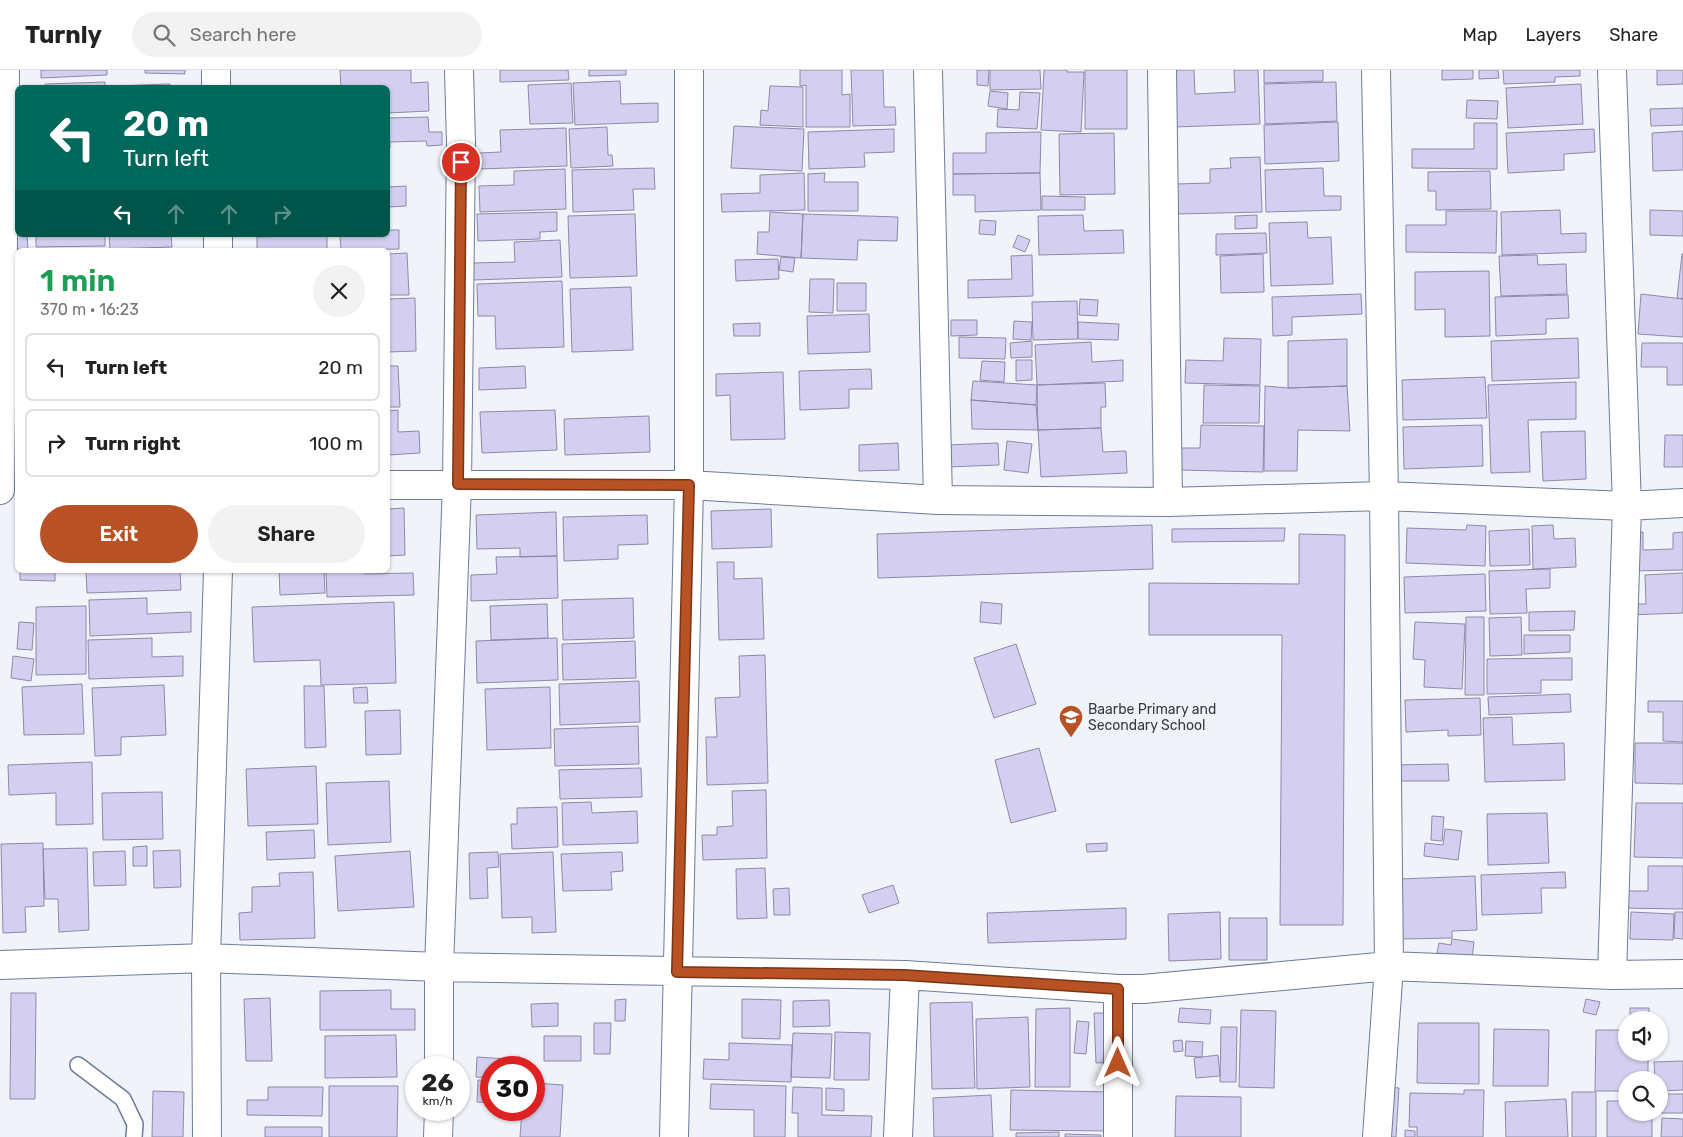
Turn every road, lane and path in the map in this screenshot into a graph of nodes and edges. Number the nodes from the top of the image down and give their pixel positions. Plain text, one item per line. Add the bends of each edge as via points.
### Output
1 (5, 70) edge
2 (216, 70) edge
3 (459, 70) edge
4 (689, 70) edge
5 (928, 70) edge
6 (1162, 70) edge
7 (1376, 70) edge
8 (1612, 70) edge
9 (216, 85) edge
10 (458, 484) junction
11 (390, 485) edge
12 (689, 485) junction
13 (0, 489) edge
14 (15, 489) edge
15 (1384, 496) junction
16 (938, 500) junction
17 (1168, 502) junction
18 (1683, 503) edge
19 (1628, 506) junction
20 (218, 573) edge
21 (206, 958) junction
22 (0, 965) edge
23 (1389, 966) junction
24 (439, 967) junction
25 (677, 972) junction
26 (1683, 974) edge
27 (904, 975) junction
28 (1612, 975) junction
29 (1118, 989) junction
30 (439, 1056) edge
31 (78, 1065) dead end
32 (438, 1121) edge
33 (134, 1137) edge
34 (207, 1137) edge
35 (438, 1137) edge
36 (674, 1137) edge
37 (898, 1137) edge
38 (1118, 1137) edge
39 (1377, 1137) edge

1 - 13 street
2 - 9 street
3 - 10 street
4 - 12 street
5 - 16 street
6 - 17 street
7 - 15 street
8 - 19 street
10 - 11 street
10 - 12 street
10 - 24 street
12 - 16 street
12 - 25 street
13 - 14 street
15 - 17 street
15 - 19 street
15 - 23 street
16 - 17 street
18 - 19 street
19 - 28 street
20 - 21 street
21 - 22 street
21 - 24 street
21 - 34 street
23 - 28 street
23 - 29 street
23 - 39 street
24 - 25 street
24 - 30 street
25 - 27 street
25 - 36 street
26 - 28 street
27 - 29 street
27 - 37 street
29 - 38 street
31 - 33 lane via 123,1099 135,1124
32 - 35 street

